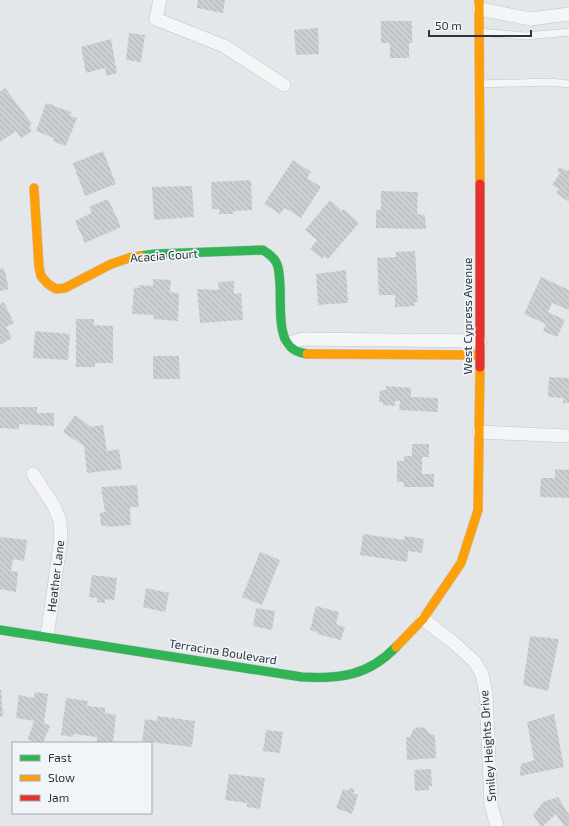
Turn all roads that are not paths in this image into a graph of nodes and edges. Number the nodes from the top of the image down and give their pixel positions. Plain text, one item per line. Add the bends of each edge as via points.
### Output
1 (160, 0) edge
2 (479, 5) edge
3 (569, 14) edge
4 (479, 32) junction
5 (569, 32) edge
6 (479, 84) junction
7 (569, 84) edge
8 (284, 85) dead end
9 (34, 188) dead end
10 (377, 340) junction
11 (480, 341) junction
12 (287, 343) junction
13 (376, 355) junction
14 (480, 355) junction
15 (479, 432) junction
16 (569, 436) edge
17 (33, 474) dead end
18 (423, 618) junction
19 (0, 630) edge
20 (47, 637) junction
21 (496, 826) edge

1 - 8 street via 156,19 224,46
2 - 3 street via 530,19
2 - 4 main road, West Cypress Avenue
4 - 5 lane via 526,36
4 - 6 main road, West Cypress Avenue
6 - 7 lane
6 - 11 main road, West Cypress Avenue
9 - 12 main road, Acacia Court via 41,276 56,289 65,288 111,264 132,257 263,250 277,262 282,333
10 - 11 street
10 - 12 street via 304,339
10 - 13 street
11 - 14 main road, West Cypress Avenue
12 - 13 main road via 301,354
13 - 14 main road
14 - 15 main road, West Cypress Avenue
15 - 16 street
15 - 18 main road, West Cypress Avenue via 478,510 461,563
17 - 20 street, Heather Lane via 54,506 60,522 61,538
18 - 20 main road, Terracina Boulevard via 392,651 368,668 346,676 324,678 302,677
18 - 21 street, Smiley Heights Drive via 474,661 482,674 486,694 491,806
19 - 20 main road, Terracina Boulevard

